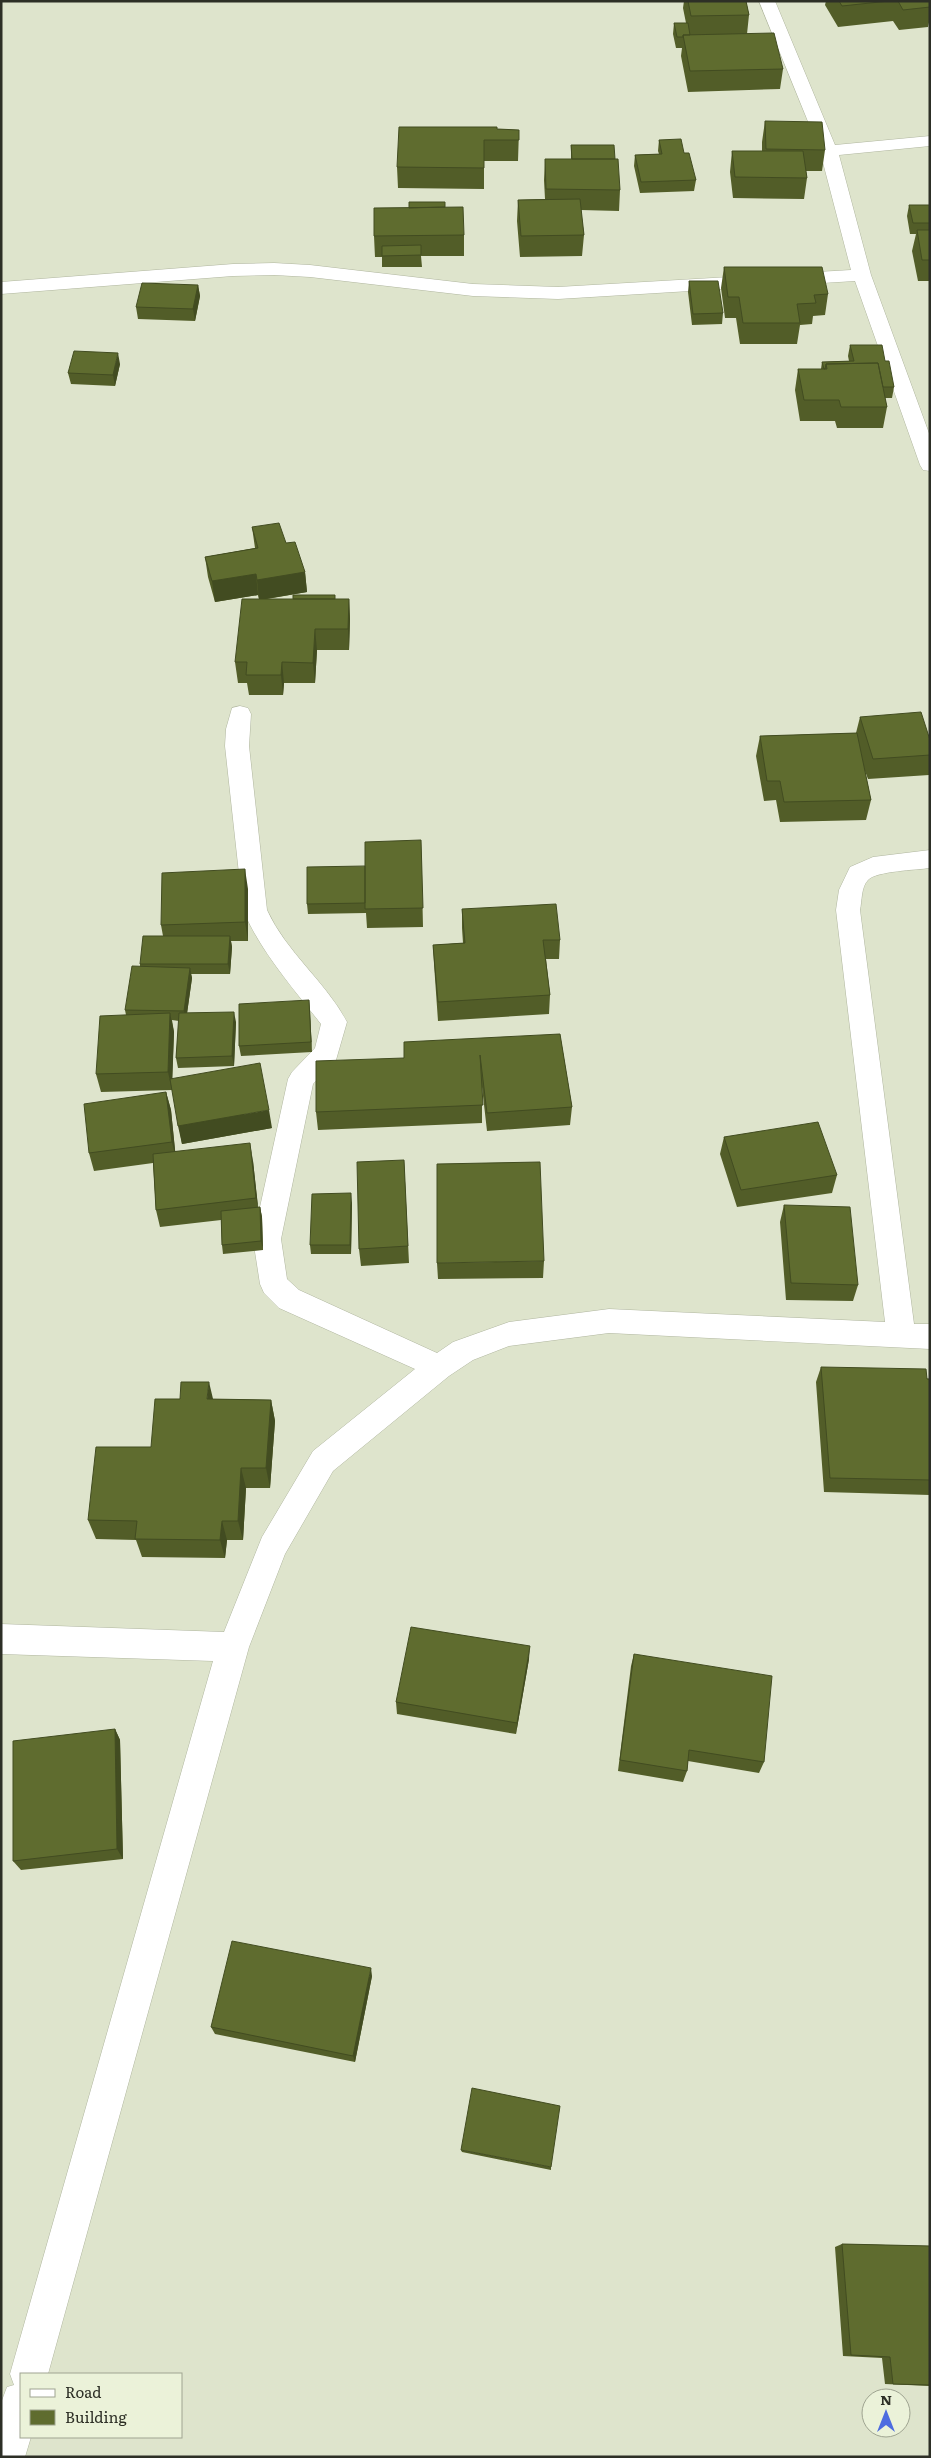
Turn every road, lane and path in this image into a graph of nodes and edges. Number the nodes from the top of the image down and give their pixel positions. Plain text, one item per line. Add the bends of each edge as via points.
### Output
1 (767, 1) edge
2 (930, 141) edge
3 (829, 151) junction
4 (862, 275) junction
5 (1, 288) edge
6 (930, 465) edge
7 (240, 714) dead end
8 (930, 859) edge
9 (915, 1335) edge
10 (439, 1367) junction
11 (1, 1639) edge
12 (233, 1648) junction
13 (29, 2373) edge
14 (20, 2405) edge
15 (6, 2457) edge

1 - 3 street
2 - 3 street
3 - 4 street
4 - 5 street via 558,294 473,290 274,269
4 - 6 street
7 - 10 street via 236,729 237,746 255,910 262,926 292,969 334,1022 327,1053 301,1080 268,1238 274,1284 289,1299
8 - 9 street via 873,866 859,873 851,890 848,910
9 - 10 street via 609,1321 510,1334 463,1351
10 - 12 street via 323,1461 273,1547
11 - 12 street
12 - 13 street
14 - 15 street

